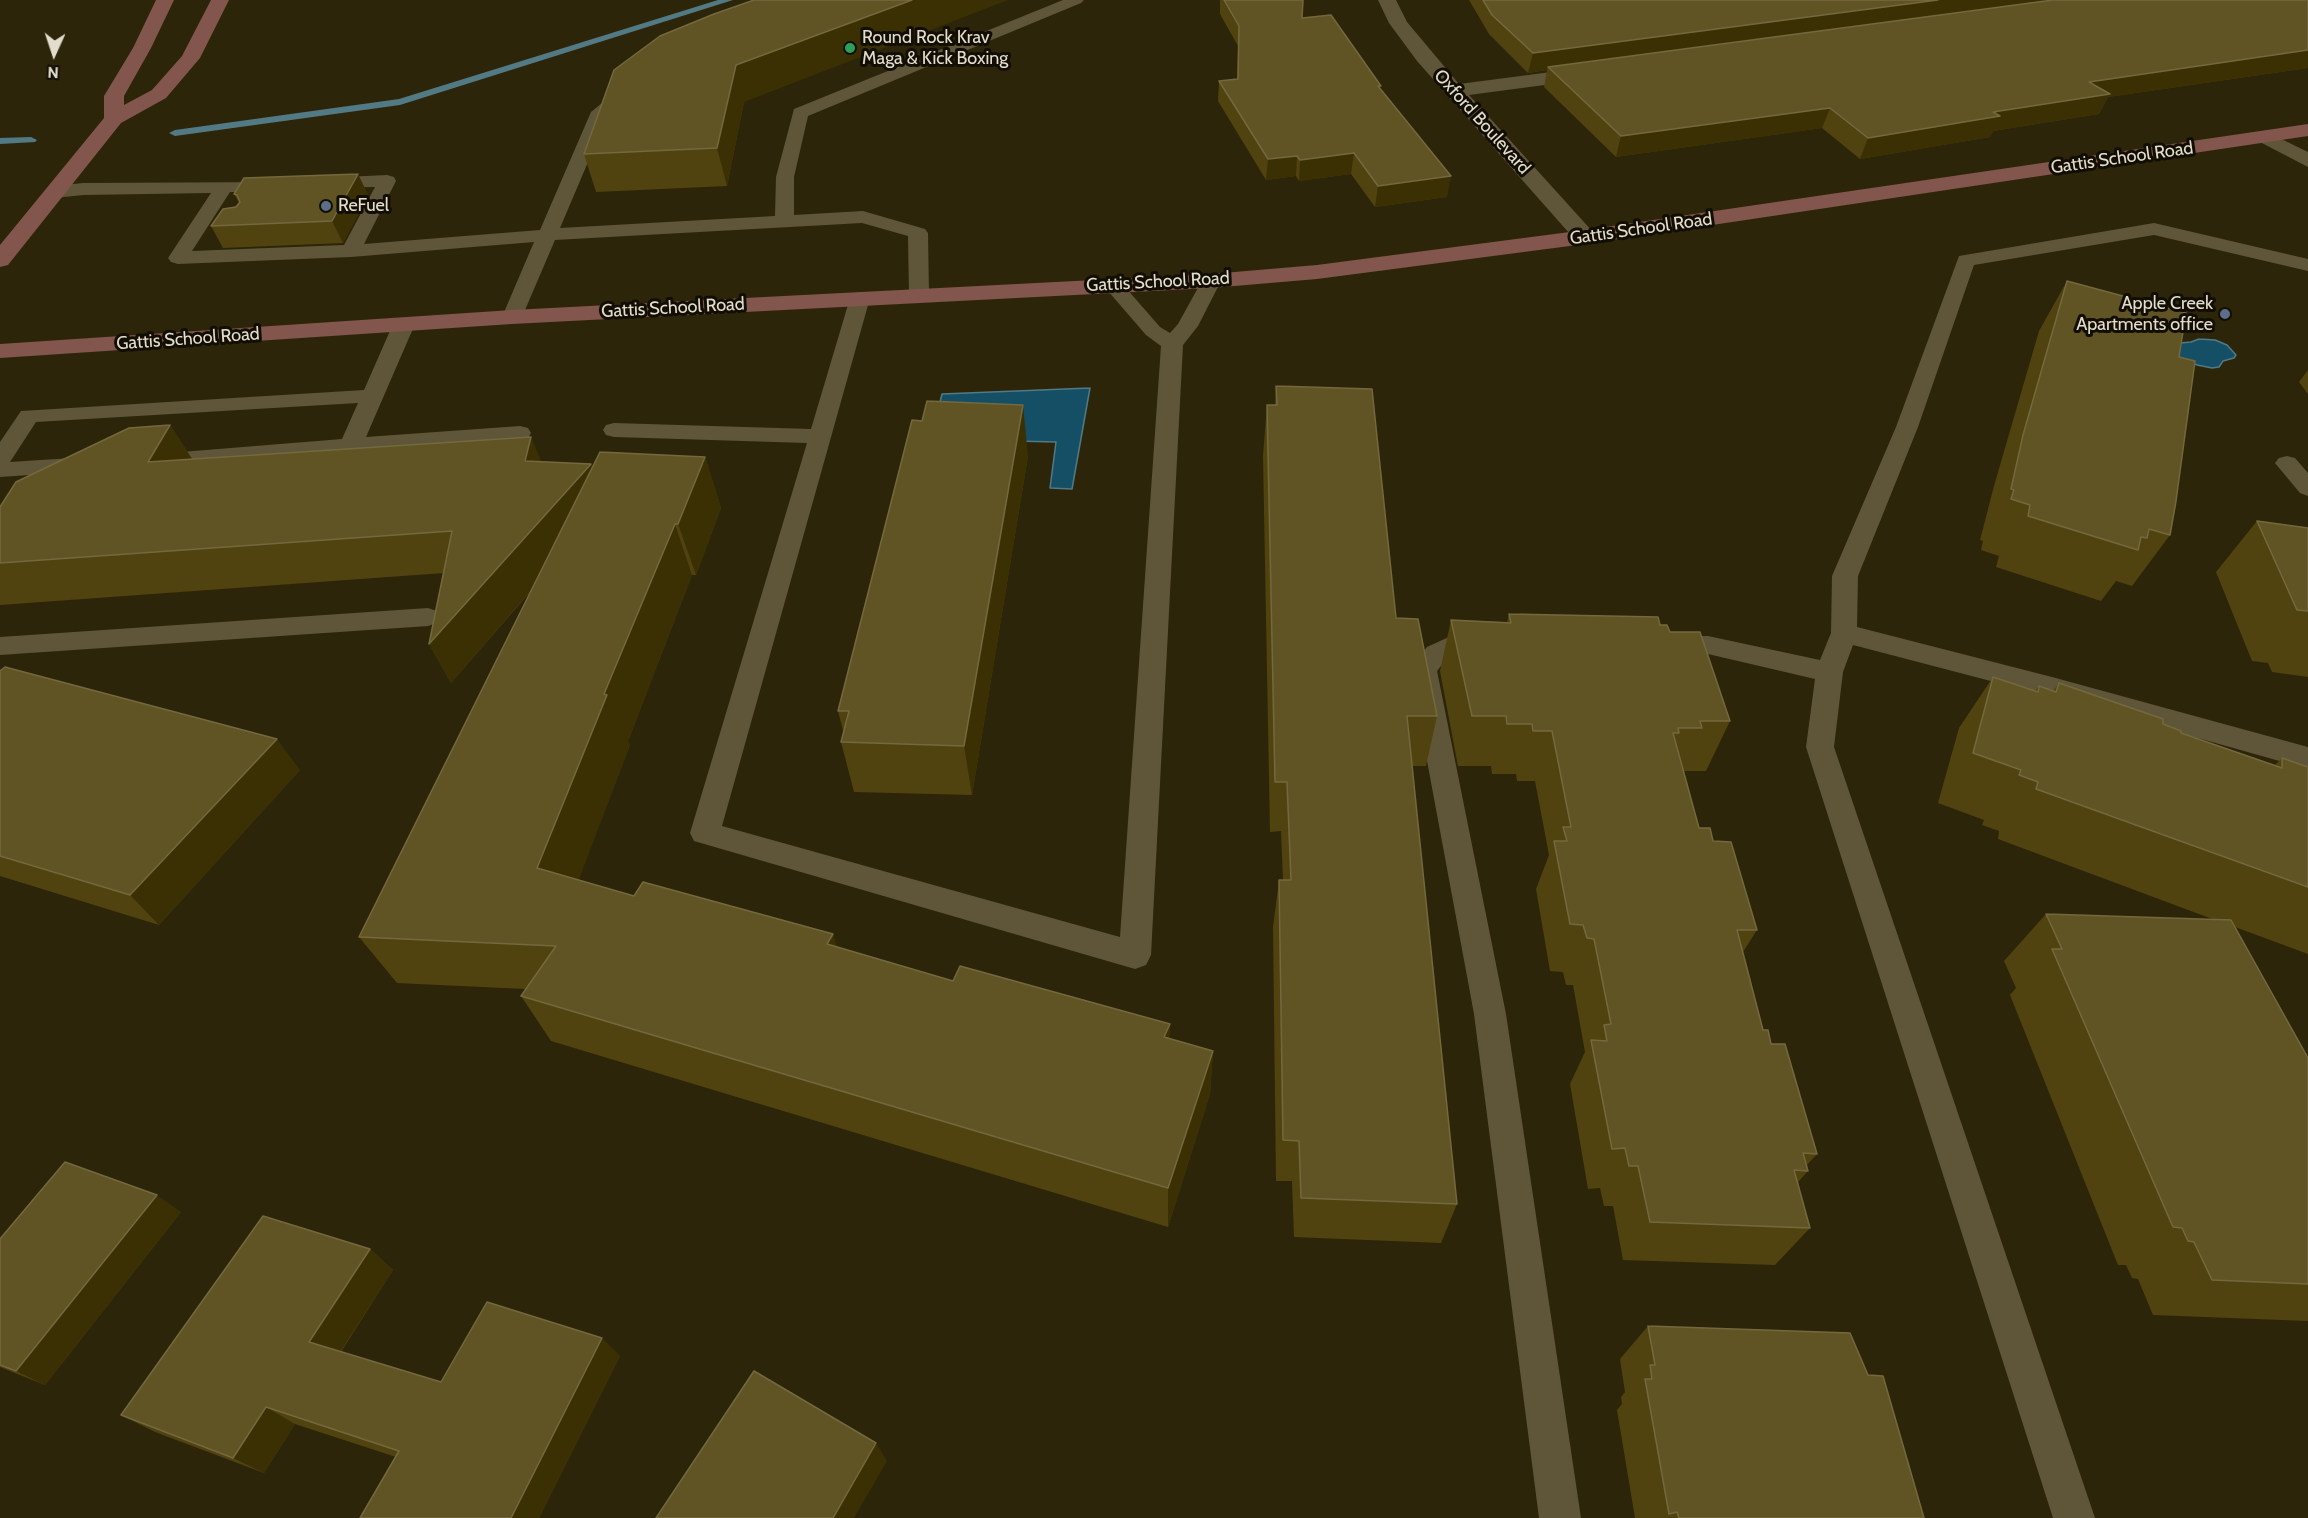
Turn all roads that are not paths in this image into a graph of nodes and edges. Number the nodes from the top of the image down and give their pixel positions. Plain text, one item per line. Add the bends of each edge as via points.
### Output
1 (165, 0) edge
2 (220, 0) edge
3 (1076, 0) edge
4 (1387, 0) edge
5 (1606, 70) edge
6 (635, 86) edge
7 (1454, 91) junction
8 (114, 119) junction
9 (2308, 130) edge
10 (2265, 136) junction
11 (2308, 161) edge
12 (223, 189) junction
13 (55, 192) junction
14 (784, 220) junction
15 (220, 223) edge
16 (200, 224) junction
17 (548, 235) junction
18 (1585, 237) junction
19 (351, 251) junction
20 (0, 260) edge
21 (2308, 265) edge
22 (1211, 281) junction
23 (1112, 284) junction
24 (920, 295) junction
25 (860, 298) junction
26 (512, 317) junction
27 (404, 324) junction
28 (1172, 344) junction
29 (0, 351) edge
30 (372, 396) junction
31 (614, 430) dead end
32 (520, 433) dead end
33 (820, 436) junction
34 (351, 445) junction
35 (0, 459) edge
36 (2287, 463) dead end
37 (0, 470) edge
38 (2308, 488) edge
39 (428, 617) dead end
40 (1844, 633) junction
41 (1508, 642) edge
42 (1636, 645) edge
43 (0, 646) edge
44 (1829, 672) junction
45 (2308, 758) edge
46 (1560, 1518) edge
47 (2074, 1518) edge

1 - 8 main road via 114,96
2 - 8 main road via 190,58 159,94
3 - 14 lane via 800,113 785,177
4 - 7 street, Oxford Boulevard via 1398,23
5 - 7 street
6 - 17 lane via 600,112
7 - 18 street, Oxford Boulevard
8 - 13 main road
9 - 10 main road, Gattis School Road
10 - 11 street
10 - 18 main road, Gattis School Road
12 - 13 lane
12 - 16 lane
12 - 19 lane via 387,181 362,218
13 - 20 main road
14 - 17 lane
14 - 24 lane via 863,217 918,233
15 - 16 lane
16 - 19 lane via 178,258
17 - 19 lane
17 - 26 lane
18 - 22 main road, Gattis School Road via 1387,265
21 - 40 lane via 2154,229 1966,260 1907,427 1845,576
22 - 23 main road, Gattis School Road
22 - 28 lane via 1187,326
23 - 24 main road, Gattis School Road
23 - 28 lane via 1153,331
24 - 25 main road, Gattis School Road
25 - 26 main road, Gattis School Road
25 - 33 lane
26 - 27 main road, Gattis School Road
27 - 29 main road, Gattis School Road
27 - 30 lane
28 - 33 lane via 1135,955 705,833
30 - 34 lane
30 - 35 lane via 29,416
31 - 33 lane
32 - 34 lane
34 - 37 lane via 188,449 136,457 42,459
36 - 38 lane
39 - 43 lane
40 - 44 lane
40 - 45 lane
41 - 46 lane via 1462,640 1436,654 1423,669 1490,1014
42 - 44 lane via 1708,645
44 - 47 lane via 1820,747

